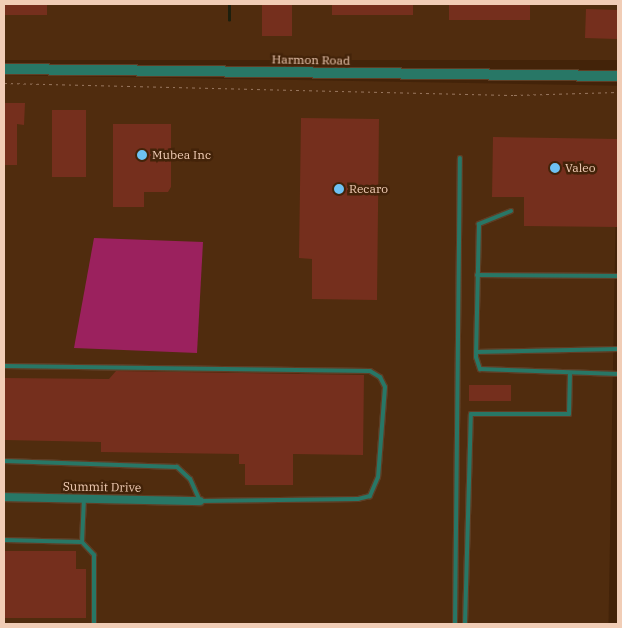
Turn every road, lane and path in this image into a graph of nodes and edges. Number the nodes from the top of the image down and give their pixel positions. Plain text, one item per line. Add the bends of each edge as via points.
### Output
1 (4, 69) edge
2 (618, 76) edge
3 (4, 83) edge
4 (618, 92) edge
5 (460, 158) dead end
6 (511, 211) dead end
7 (477, 275) junction
8 (618, 276) edge
9 (618, 349) edge
10 (476, 352) junction
11 (4, 366) edge
12 (570, 374) junction
13 (618, 374) edge
14 (4, 461) edge
15 (4, 497) edge
16 (84, 498) junction
17 (200, 500) junction
18 (4, 540) edge
19 (82, 542) junction
20 (94, 624) edge
21 (455, 624) edge
22 (465, 624) edge

1 - 2 street, Harmon Road
3 - 4 path via 514,95
5 - 21 lane
6 - 7 lane via 479,224
7 - 8 lane
7 - 10 lane
9 - 10 lane
10 - 12 lane via 477,363 487,372
11 - 17 lane via 370,371 380,377 385,387 378,477 370,496
12 - 13 lane
12 - 22 lane via 569,414 471,414
14 - 17 lane via 177,467 190,479
15 - 16 street, Summit Drive
16 - 17 street, Summit Drive
16 - 19 lane
18 - 19 lane
19 - 20 lane via 94,555

